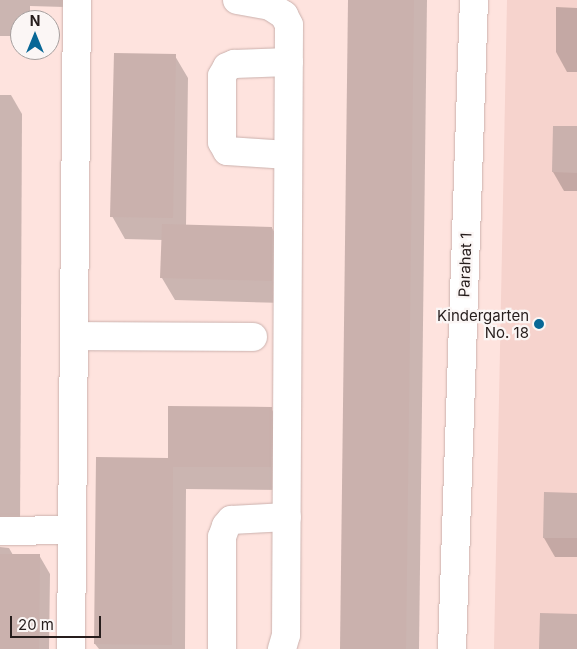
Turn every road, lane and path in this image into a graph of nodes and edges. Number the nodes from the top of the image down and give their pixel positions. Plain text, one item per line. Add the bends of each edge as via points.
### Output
1 (77, 0) edge
2 (237, 0) edge
3 (474, 0) edge
4 (289, 62) junction
5 (288, 155) junction
6 (74, 336) junction
7 (253, 337) dead end
8 (287, 517) junction
9 (72, 530) junction
10 (0, 531) edge
11 (71, 649) edge
12 (222, 649) edge
13 (282, 649) edge
14 (452, 649) edge

1 - 6 street
2 - 4 street via 270,6 284,15 289,25
3 - 14 street, Parahat 1
4 - 5 street
4 - 5 street via 234,64 227,67 222,85 222,142 227,151
5 - 8 street
6 - 7 street
6 - 9 street
8 - 12 street via 231,520 226,526 222,537
8 - 13 street via 286,635
9 - 10 street
9 - 11 street

